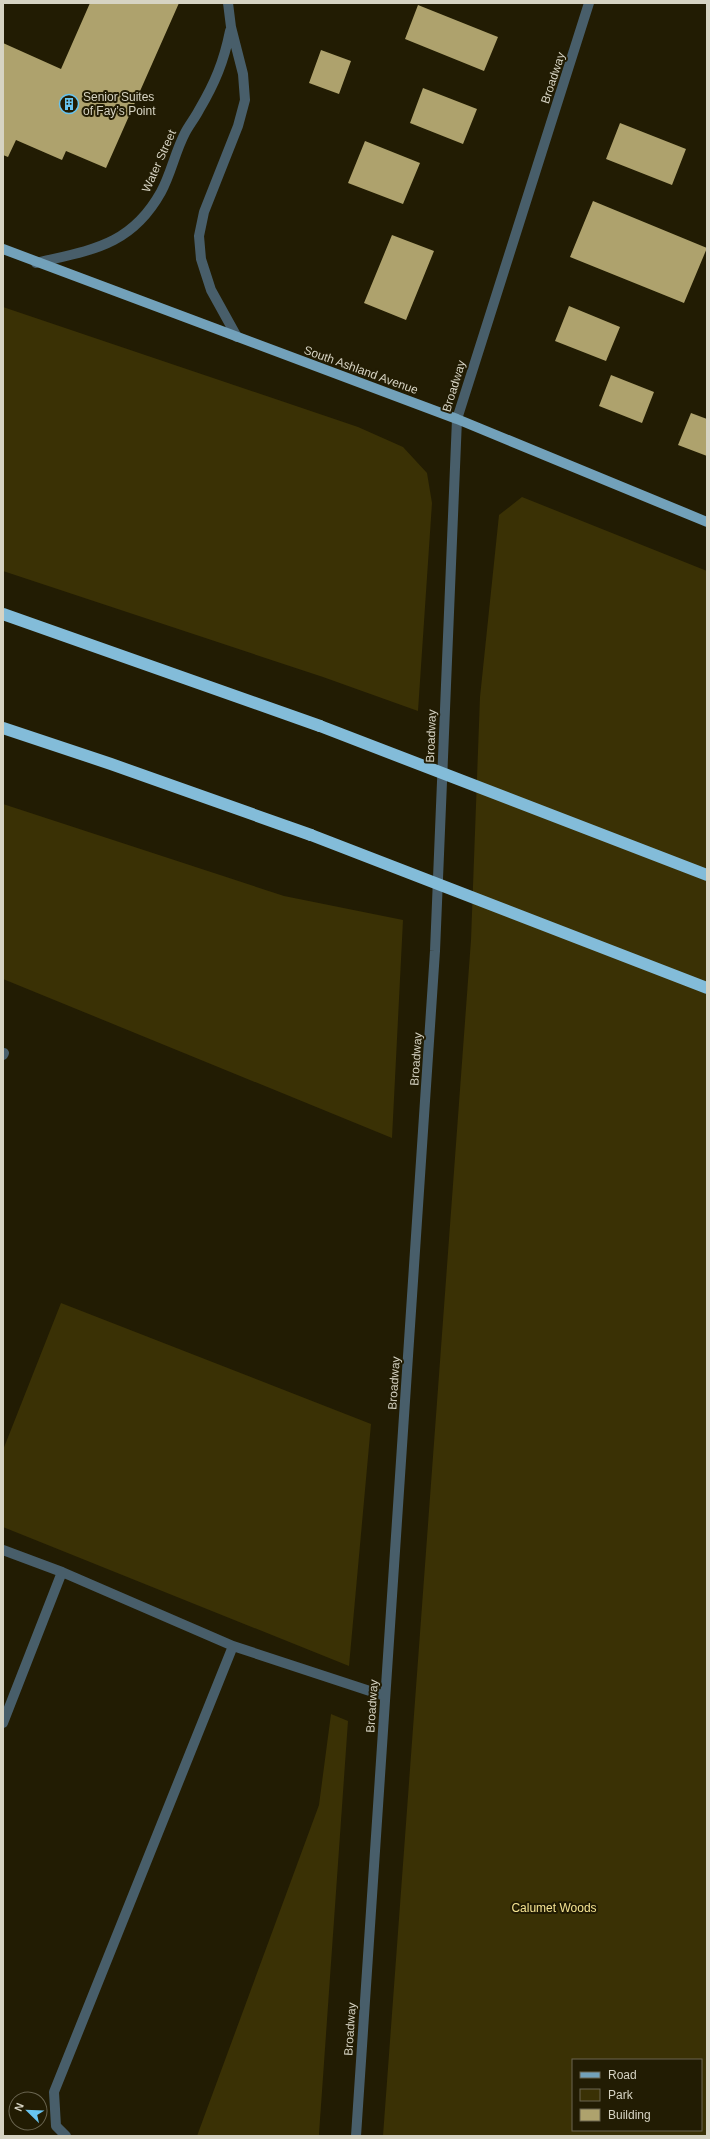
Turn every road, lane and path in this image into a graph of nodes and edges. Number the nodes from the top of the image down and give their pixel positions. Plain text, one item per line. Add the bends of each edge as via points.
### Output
1 (228, 3) edge
2 (589, 3) edge
3 (231, 27) junction
4 (3, 250) edge
5 (36, 262) junction
6 (237, 337) junction
7 (457, 419) junction
8 (707, 522) edge
9 (3, 614) edge
10 (3, 728) edge
11 (707, 875) edge
12 (707, 988) edge
13 (3, 1550) edge
14 (62, 1572) junction
15 (233, 1646) junction
16 (385, 1696) junction
17 (3, 1723) edge
18 (66, 2136) edge
19 (356, 2136) edge

1 - 3 street, Water Street
2 - 7 street, Broadway
3 - 5 street, Water Street via 225,58 215,81 185,132 161,191 140,221 119,238 96,249
3 - 6 street, Water Street via 243,74 245,100 238,126 204,212 199,236 201,258 211,290
4 - 5 main road, South Ashland Avenue
5 - 6 main road, South Ashland Avenue
6 - 7 main road, South Ashland Avenue
7 - 8 main road, South Ashland Avenue
7 - 16 street, Broadway via 435,951
9 - 11 highway, bridge via 320,726
10 - 12 highway, bridge via 112,764 311,836
13 - 14 street
14 - 15 street
14 - 17 street
15 - 16 street
15 - 18 street via 54,2092 56,2126
16 - 19 street, Broadway

